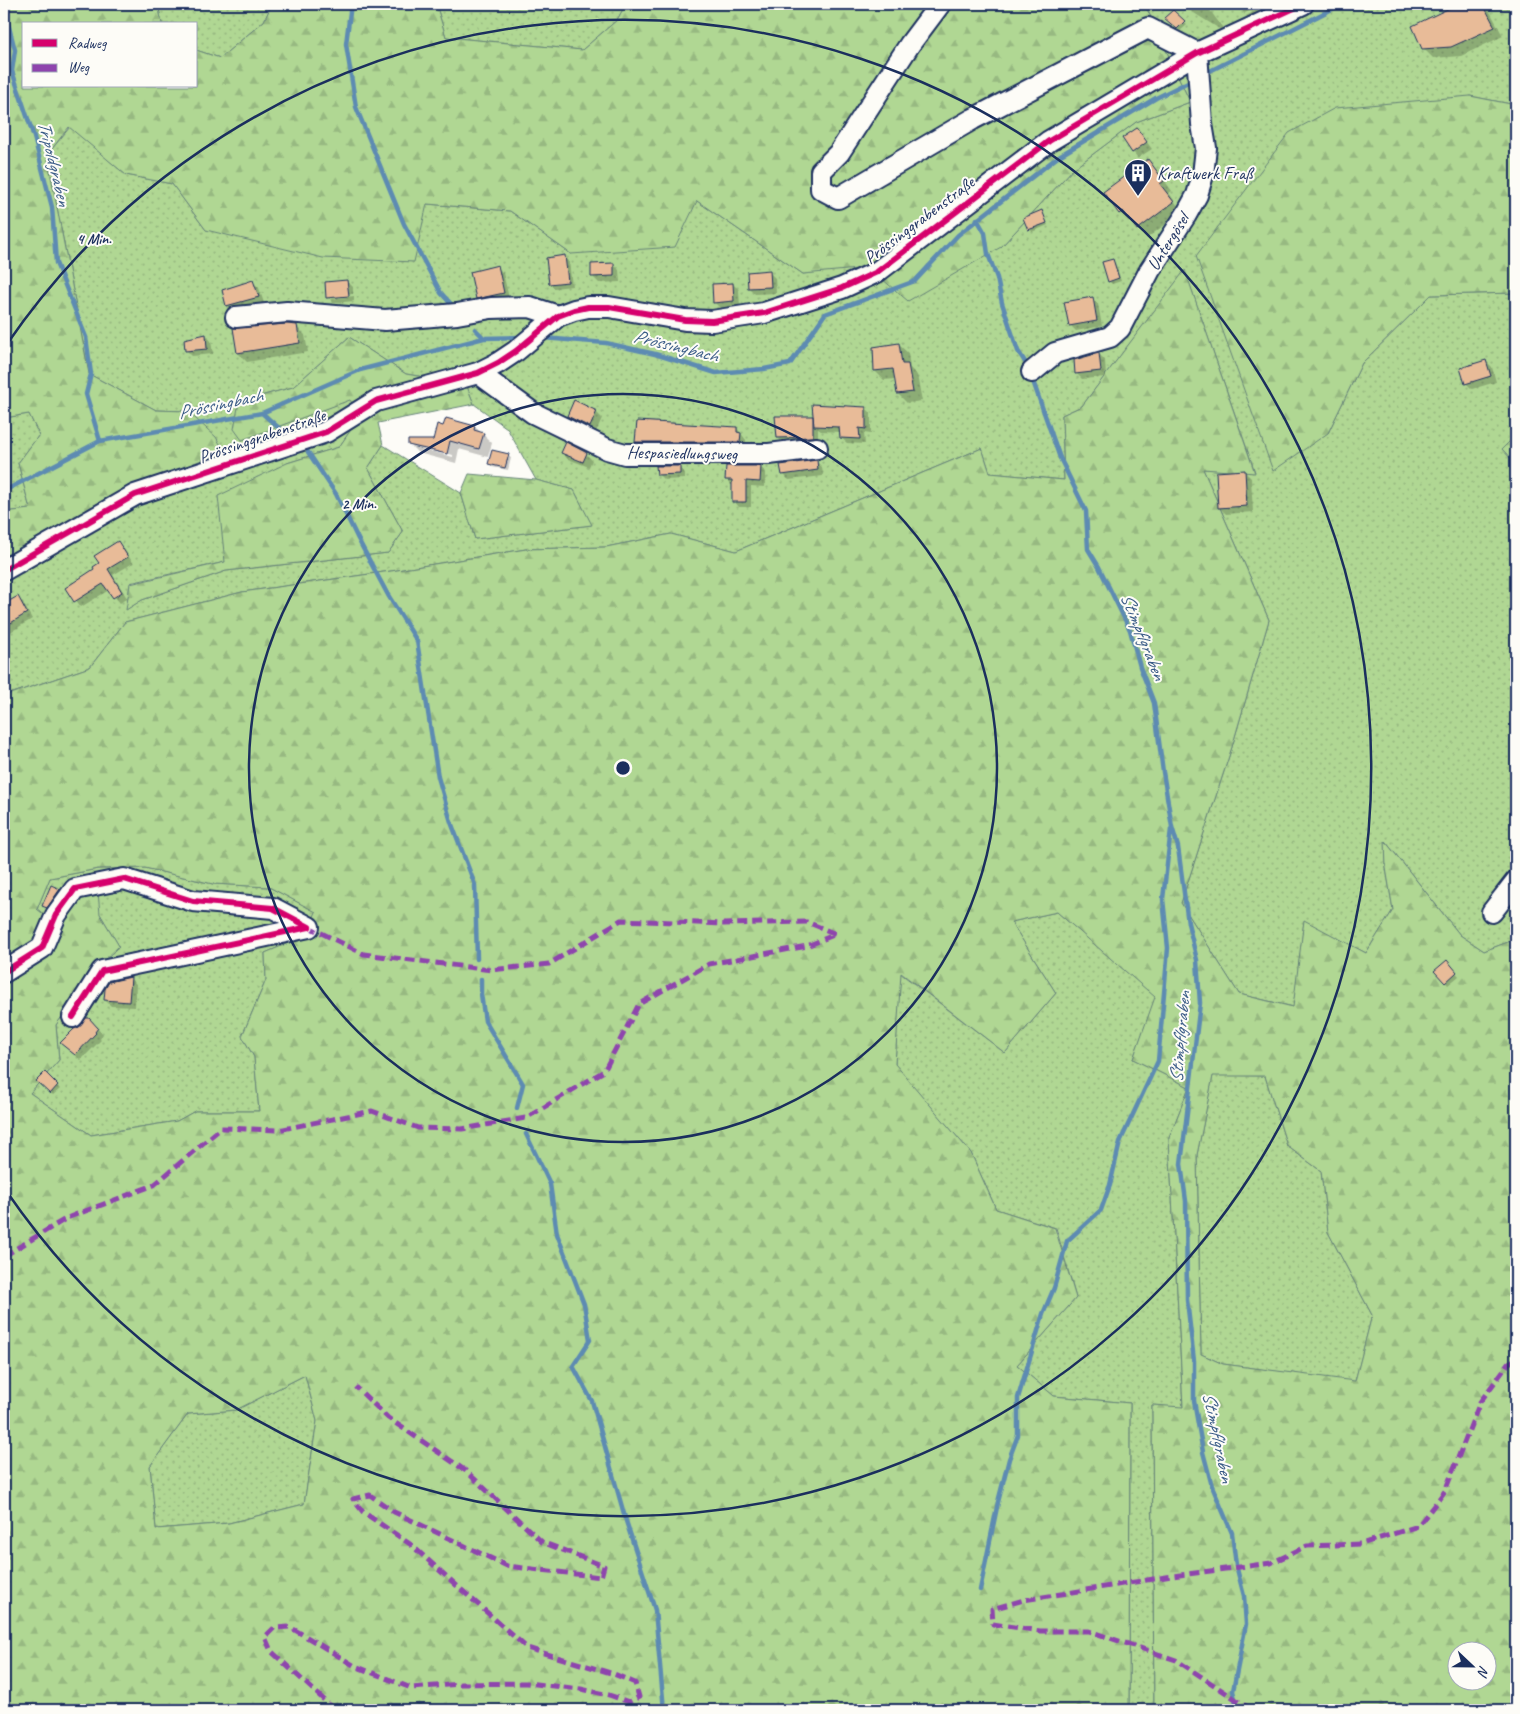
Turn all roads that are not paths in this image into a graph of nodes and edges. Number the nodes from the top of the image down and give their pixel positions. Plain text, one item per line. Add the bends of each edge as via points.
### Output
1 (940, 4) edge
2 (1303, 4) edge
3 (1198, 60) junction
4 (558, 316) junction
5 (236, 317) dead end
6 (1032, 372) dead end
7 (478, 373) junction
8 (817, 448) dead end
9 (4, 570) edge
10 (1516, 881) edge
11 (1492, 912) dead end
12 (4, 972) edge
13 (73, 1017) dead end

1 - 3 street via 839,153 821,171 821,189 838,198 973,119 1148,28
2 - 3 street, Prössinggrabenstraße
3 - 4 street, Prössinggrabenstraße via 1049,141 877,272 842,288 764,313 728,319 686,320 610,307 588,307
3 - 6 street, Untergösel via 1206,148 1197,195 1150,270 1120,328 1110,337 1054,353
4 - 5 street via 530,308 491,308 385,320 287,312
4 - 7 street, Prössinggrabenstraße via 498,363
7 - 8 street, Hespasiedlungsweg via 534,413 607,449 625,454 769,454
7 - 9 street, Prössinggrabenstraße via 376,401 326,432 135,495
10 - 11 street
12 - 13 street via 42,948 56,915 75,889 124,879 192,901 273,908 308,927 102,970

